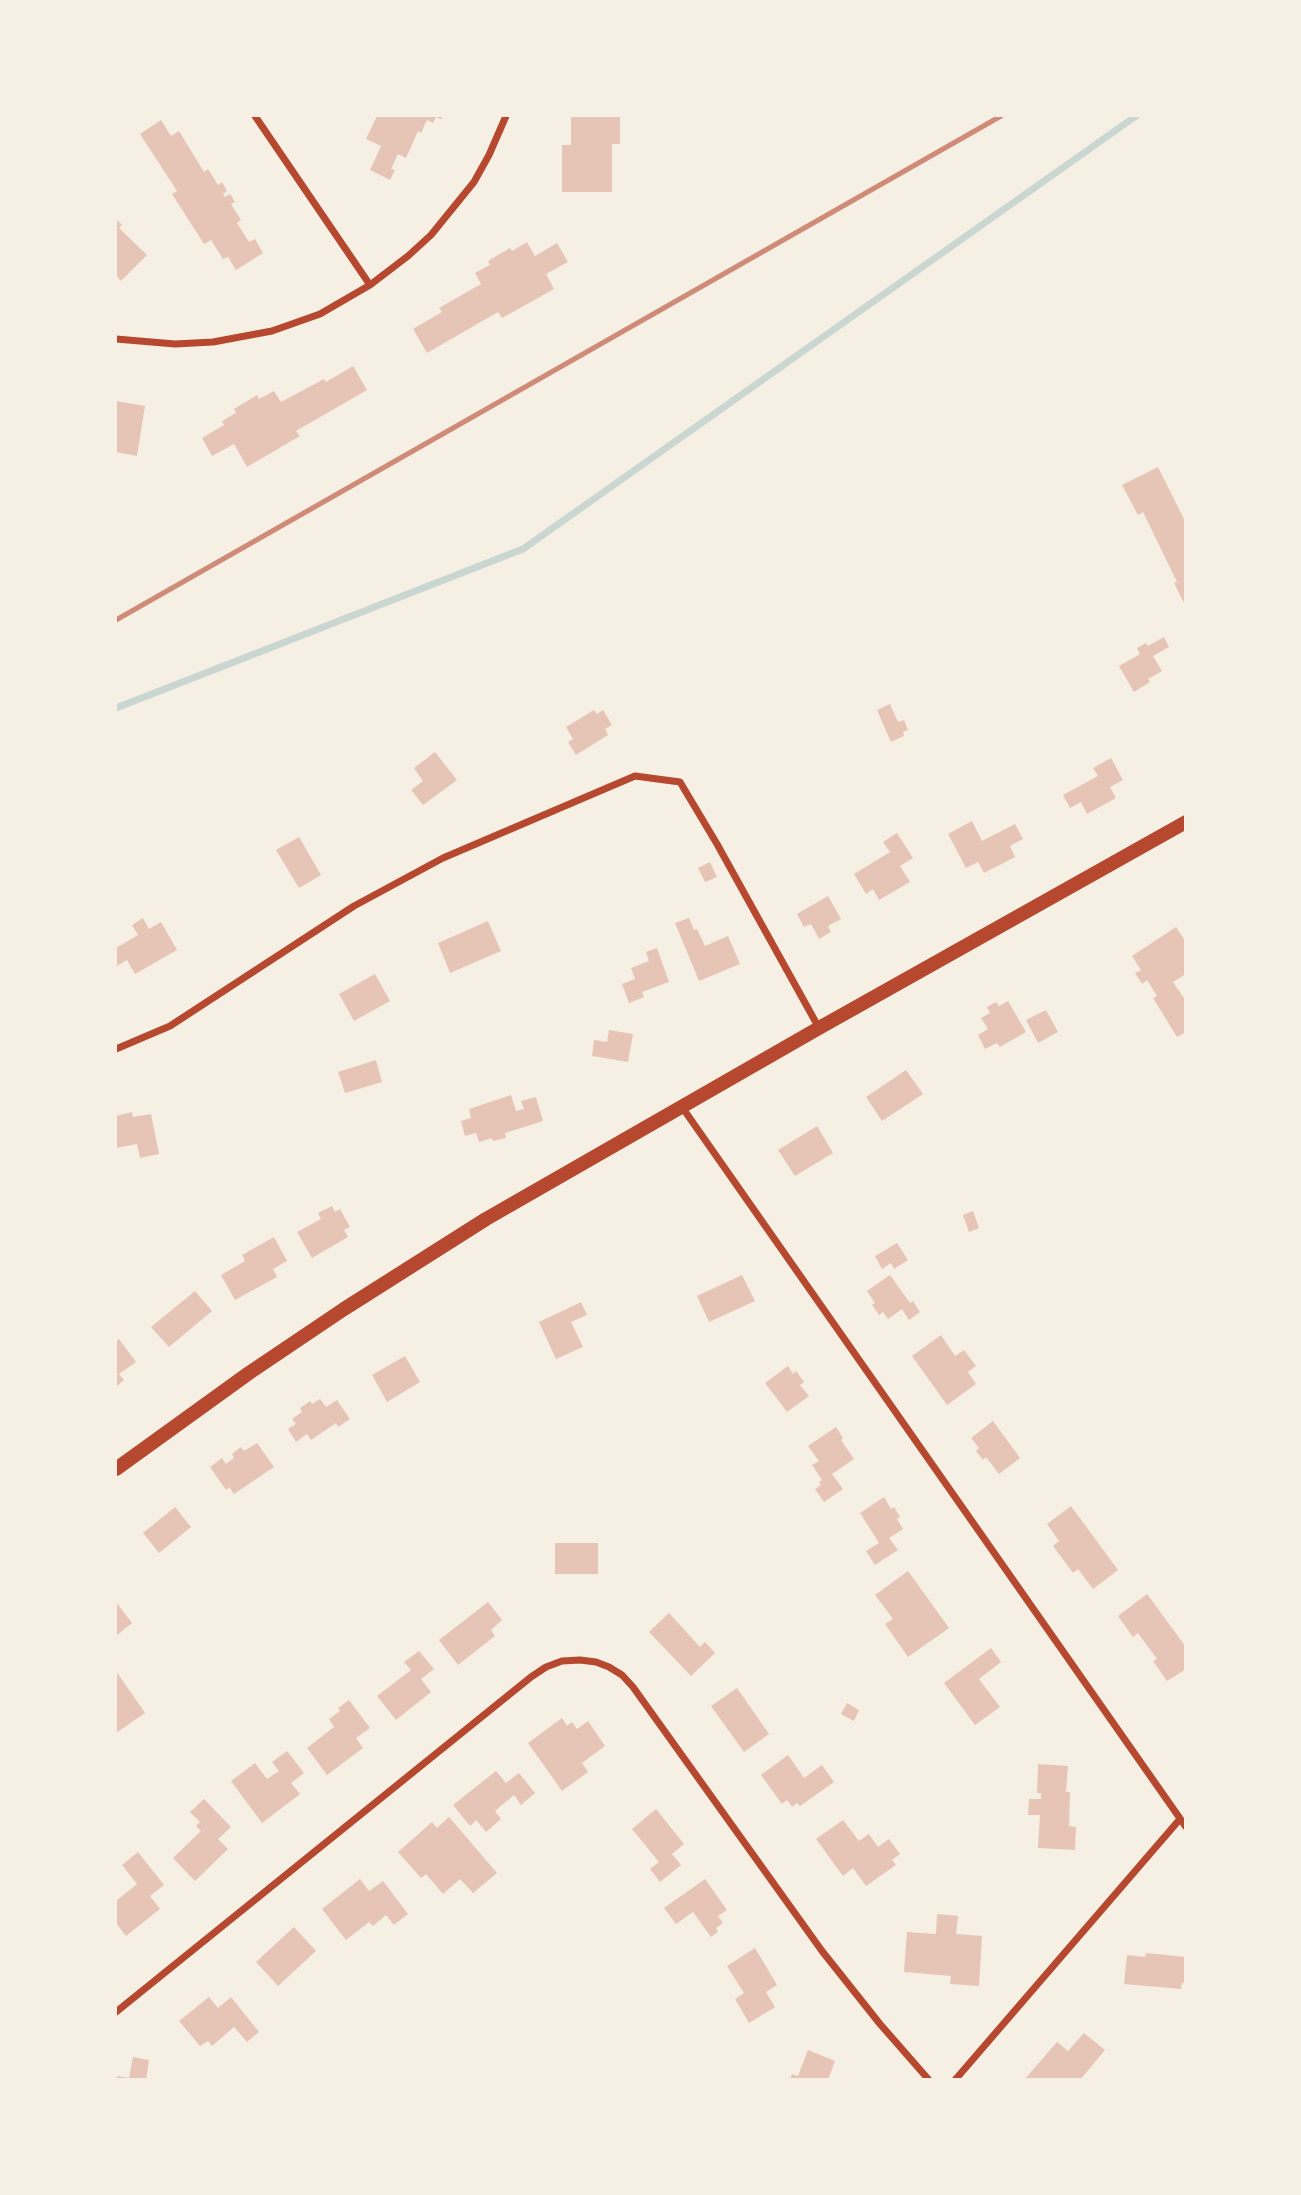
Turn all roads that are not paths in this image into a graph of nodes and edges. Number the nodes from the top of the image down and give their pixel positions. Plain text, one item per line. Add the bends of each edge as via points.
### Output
1 (255, 116) edge
2 (506, 116) edge
3 (370, 285) junction
4 (116, 340) edge
5 (1185, 822) edge
6 (818, 1028) junction
7 (116, 1049) edge
8 (682, 1107) junction
9 (116, 1469) edge
10 (1180, 1819) junction
11 (1185, 1827) edge
12 (116, 2012) edge
13 (929, 2080) edge
14 (955, 2080) edge

1 - 3 street
2 - 3 street via 474,182 452,210 408,256
3 - 4 street via 296,324 245,337 175,344
5 - 6 main road
6 - 7 street via 680,782 635,776 443,858 354,905 170,1026
6 - 8 main road
8 - 9 main road via 486,1219 344,1309
8 - 10 street
10 - 11 street
10 - 14 street
12 - 13 street via 531,1677 562,1661 580,1660 609,1667 634,1687 822,1951

